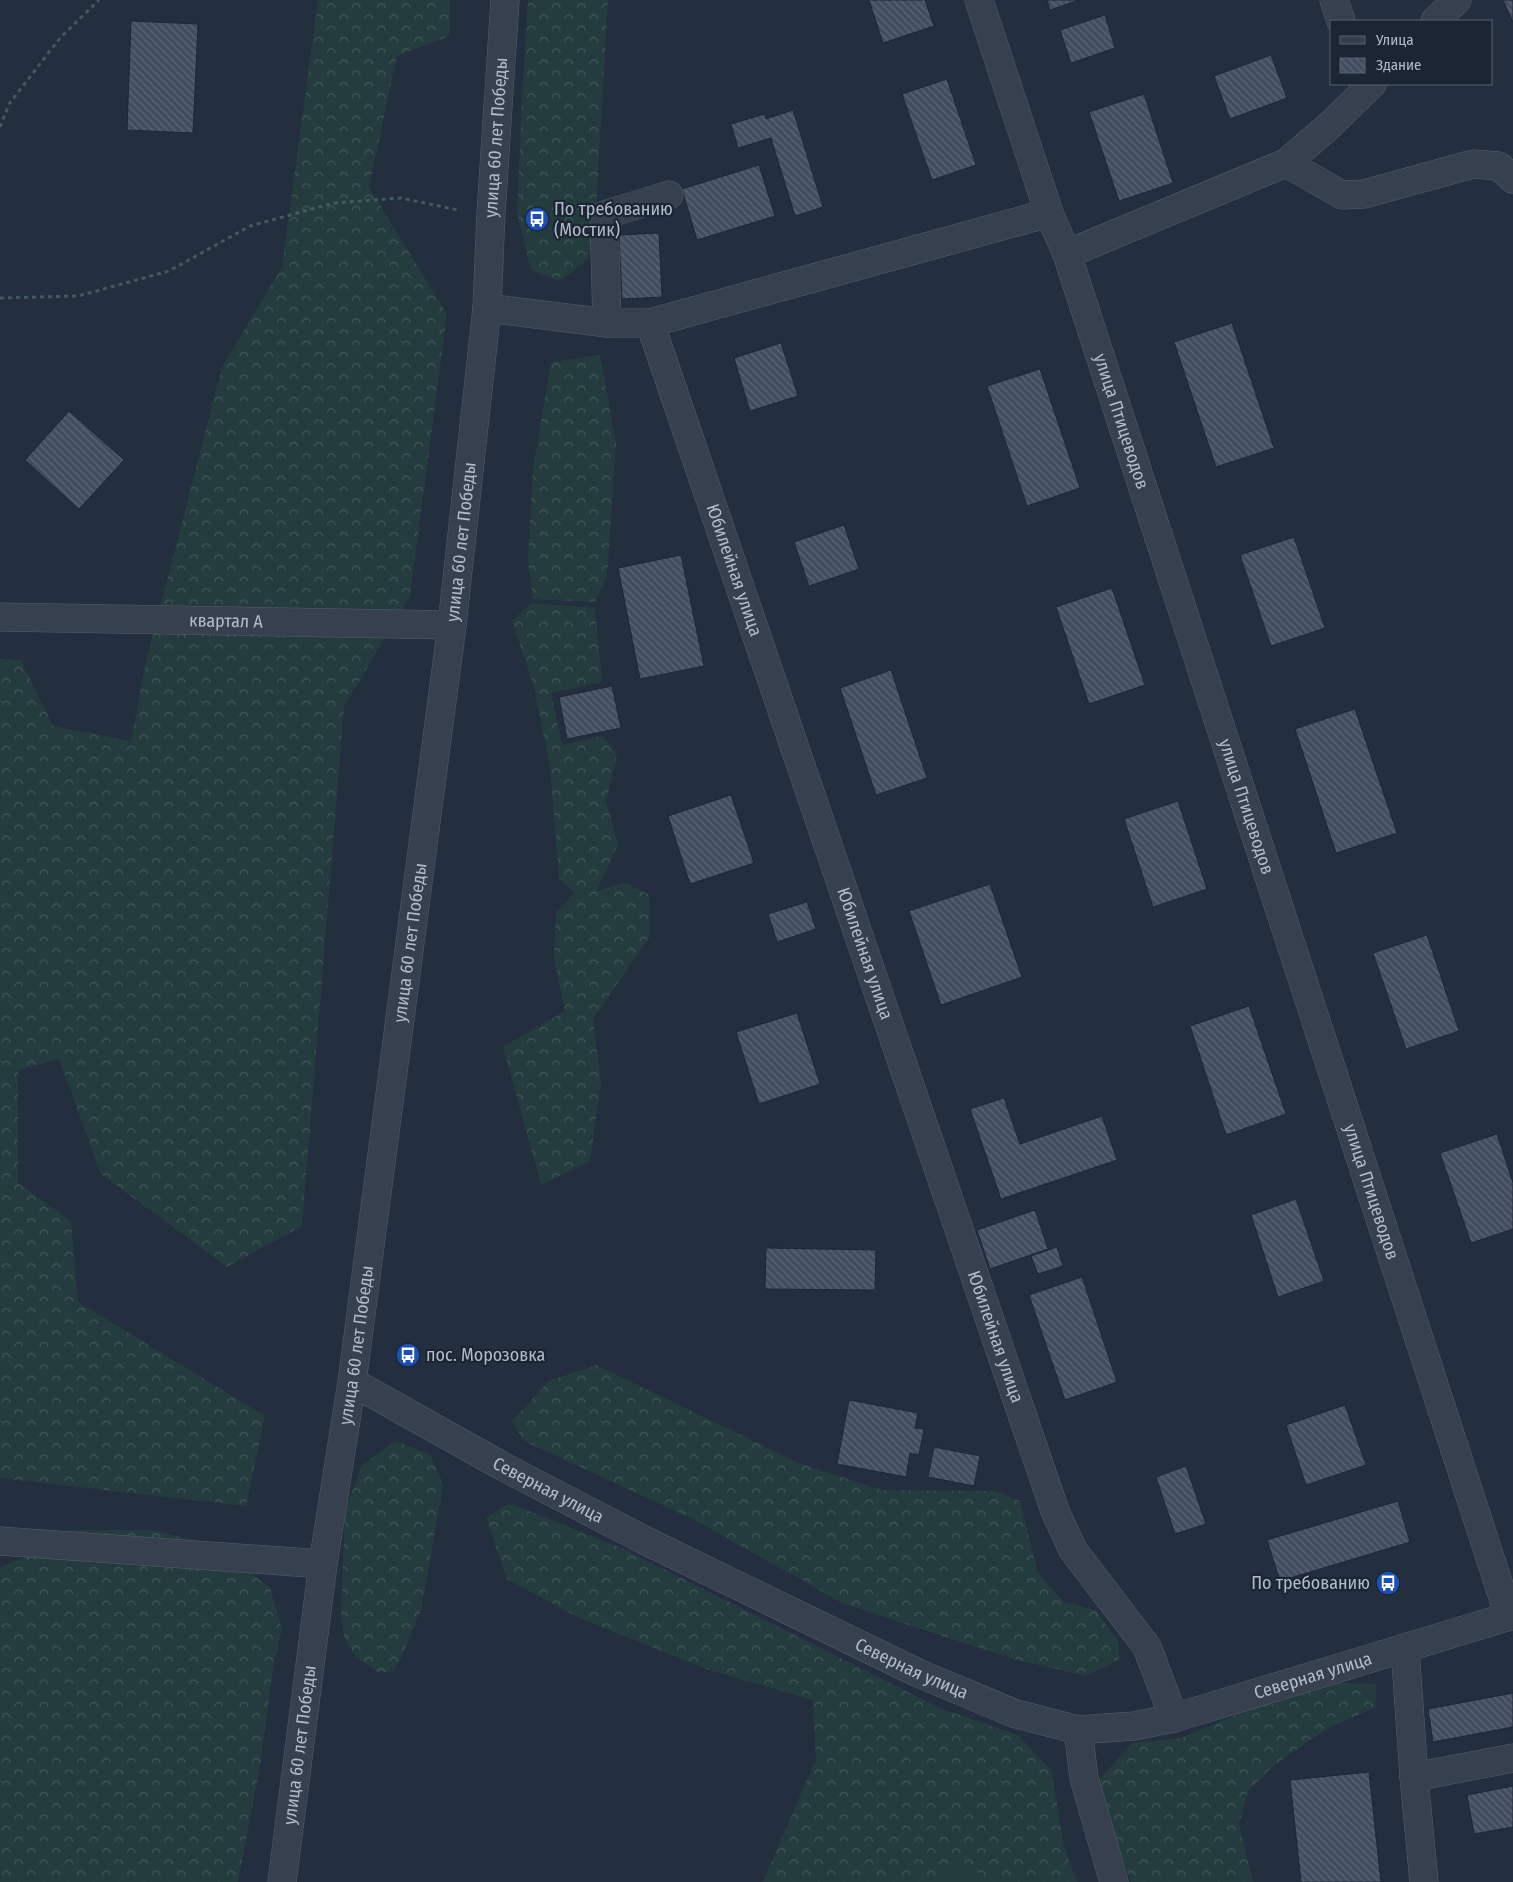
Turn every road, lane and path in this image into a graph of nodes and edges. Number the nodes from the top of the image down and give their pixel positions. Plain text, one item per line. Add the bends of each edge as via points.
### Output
1 (99, 0) edge
2 (505, 0) edge
3 (979, 0) edge
4 (1334, 0) edge
5 (1457, 0) edge
6 (1341, 20) edge
7 (1436, 20) edge
8 (1370, 85) edge
9 (1348, 96) edge
10 (0, 127) edge
11 (1286, 163) junction
12 (1513, 179) edge
13 (669, 195) dead end
14 (459, 211) dead end
15 (1049, 213) junction
16 (1067, 254) junction
17 (0, 298) edge
18 (487, 308) junction
19 (608, 323) junction
20 (650, 323) junction
21 (0, 617) edge
22 (452, 625) junction
23 (352, 1382) junction
24 (0, 1541) edge
25 (324, 1564) junction
26 (1511, 1616) edge
27 (1405, 1648) junction
28 (1174, 1718) junction
29 (1078, 1730) junction
30 (1513, 1758) edge
31 (1414, 1777) junction
32 (282, 1882) edge
33 (1114, 1882) edge
34 (1424, 1882) edge

1 - 10 path via 60,38 9,104
2 - 18 street, улица 60 лет Победы
3 - 15 street, улица Птицеводов
4 - 6 street
5 - 7 street
8 - 9 street
9 - 11 street via 1329,126
11 - 12 street via 1342,195 1364,194 1473,164 1499,166
11 - 16 street
13 - 19 street via 604,215
14 - 17 path via 401,198 334,204 250,226 169,271 78,296
15 - 16 street, улица Птицеводов
15 - 20 street
16 - 26 street, улица Птицеводов
18 - 19 street
18 - 22 street, улица 60 лет Победы
19 - 20 street
20 - 28 street, Юбилейная улица via 1055,1511 1073,1550 1147,1647
21 - 22 street, квартал А
22 - 23 street, улица 60 лет Победы
23 - 25 street, улица 60 лет Победы
23 - 29 street, Северная улица via 644,1540 918,1673 1013,1714
24 - 25 street
25 - 32 street, улица 60 лет Победы
26 - 27 street, Северная улица
27 - 28 street, Северная улица
27 - 31 street
28 - 29 street, Северная улица via 1134,1726
29 - 33 street via 1084,1778
30 - 31 street
31 - 34 street

